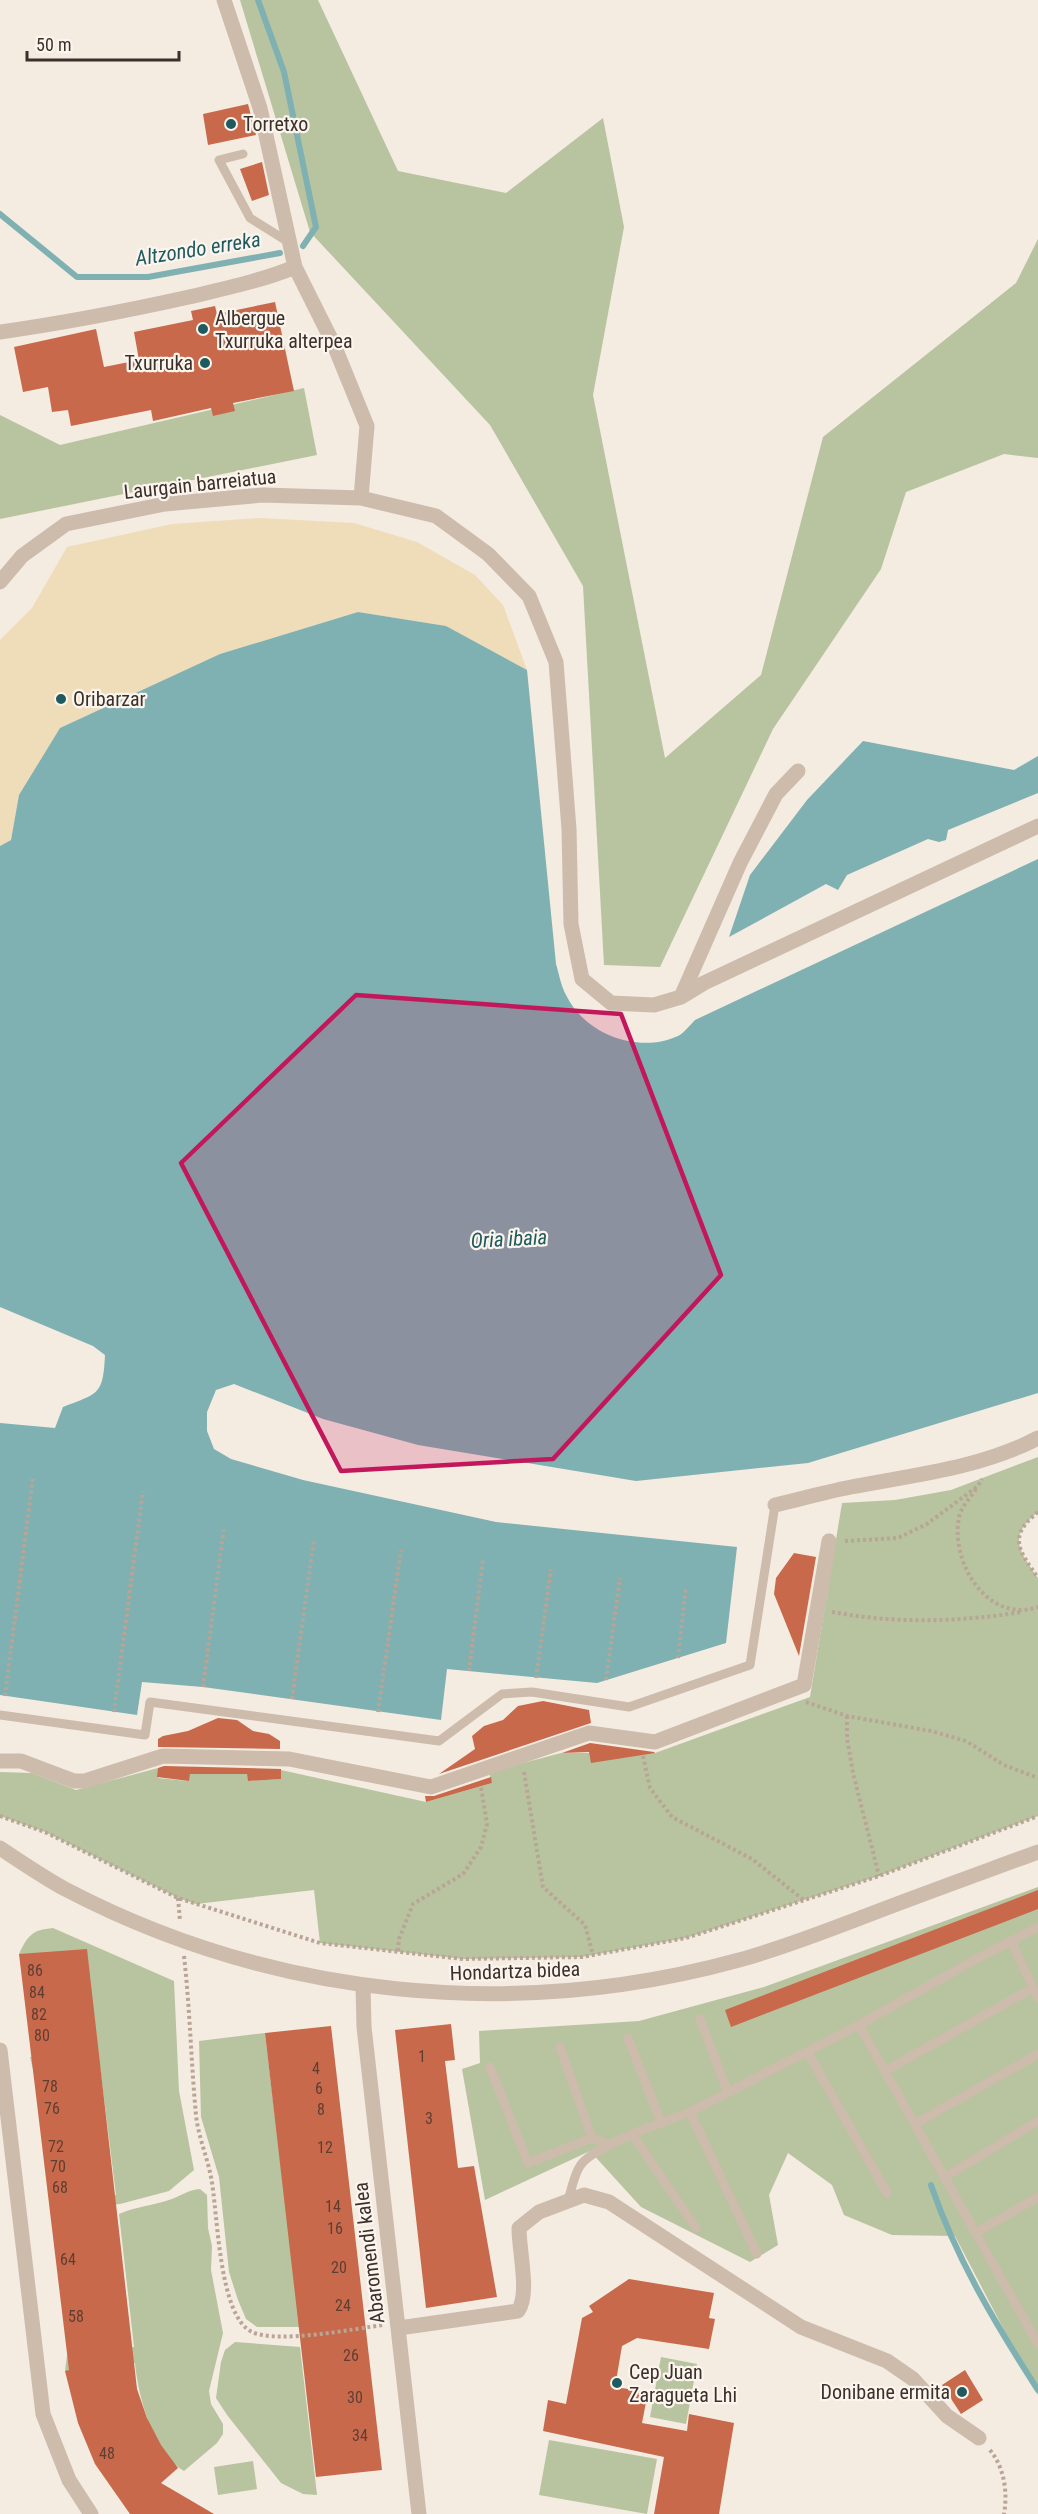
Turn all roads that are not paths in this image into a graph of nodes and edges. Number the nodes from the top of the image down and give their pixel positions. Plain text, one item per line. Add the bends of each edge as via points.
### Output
1 (224, 0) edge
2 (243, 154) dead end
3 (290, 243) junction
4 (295, 267) junction
5 (0, 332) edge
6 (361, 498) junction
7 (0, 582) edge
8 (798, 771) dead end
9 (1038, 826) edge
10 (681, 997) junction
11 (1038, 1438) edge
12 (775, 1505) joint
13 (829, 1541) road end
14 (0, 1715) edge
15 (0, 1761) edge
16 (0, 1848) edge
17 (1038, 1852) edge
18 (1038, 1927) edge
19 (1011, 1941) junction
20 (363, 1986) junction
21 (1033, 1988) junction
22 (1038, 1998) edge
23 (700, 2019) dead end
24 (860, 2025) junction
25 (628, 2038) dead end
26 (560, 2047) dead end
27 (0, 2050) edge
28 (808, 2053) junction
29 (1038, 2054) edge
30 (490, 2067) dead end
31 (885, 2071) junction
32 (728, 2093) junction
33 (690, 2112) junction
34 (1038, 2121) edge
35 (661, 2122) junction
36 (915, 2124) junction
37 (633, 2135) junction
38 (592, 2138) junction
39 (611, 2145) junction
40 (945, 2177) junction
41 (887, 2193) dead end
42 (568, 2202) junction
43 (1036, 2202) edge
44 (696, 2228) dead end
45 (976, 2233) junction
46 (757, 2254) dead end
47 (392, 2326) junction
48 (1038, 2344) edge
49 (979, 2438) road end
50 (92, 2514) edge
51 (419, 2514) edge

1 - 3 street via 260,108
2 - 3 lane via 219,160 250,218
3 - 4 street
4 - 5 street via 250,284 88,319
4 - 6 street via 334,345 366,426
6 - 7 street, Laurgain barreiatua via 263,495 165,504 66,524 22,556
6 - 10 street, Laurgain barreiatua via 436,516 489,554 529,596 556,662 569,829 571,924 582,979 611,1003 654,1005
8 - 10 street via 777,794 740,863
9 - 10 street, Laurgain barreiatua
11 - 12 street via 1019,1448 929,1474
12 - 14 lane via 750,1665 629,1707 532,1692 502,1694 439,1741 150,1702 145,1735
13 - 15 street via 804,1685 654,1742 589,1733 431,1787 289,1759 163,1756 85,1781 74,1781 21,1761
16 - 20 street, Hondartza bidea via 63,1888 182,1941 249,1962
17 - 20 street, Hondartza bidea via 804,1939 741,1960 664,1978 570,1992 505,1996
18 - 19 lane
19 - 21 lane
19 - 24 lane
20 - 47 street, Abaromendi kalea via 363,2027
21 - 22 lane
21 - 31 lane
23 - 32 lane
24 - 28 lane
24 - 31 lane
25 - 35 lane
26 - 38 lane
27 - 50 street via 43,2414 69,2480
28 - 32 lane
28 - 41 lane
29 - 36 lane
30 - 38 lane via 528,2163
31 - 36 lane
32 - 33 lane
33 - 35 lane
33 - 46 lane
34 - 40 lane
35 - 37 lane
36 - 40 lane
37 - 39 lane
37 - 44 lane
38 - 39 lane
39 - 42 lane via 580,2164
40 - 45 lane
42 - 47 street via 539,2212 519,2228 519,2256 526,2292 518,2311
42 - 49 street via 584,2195 609,2202 801,2327 886,2361 913,2379 947,2416
43 - 45 lane
45 - 48 lane
47 - 51 street, Abaromendi kalea

